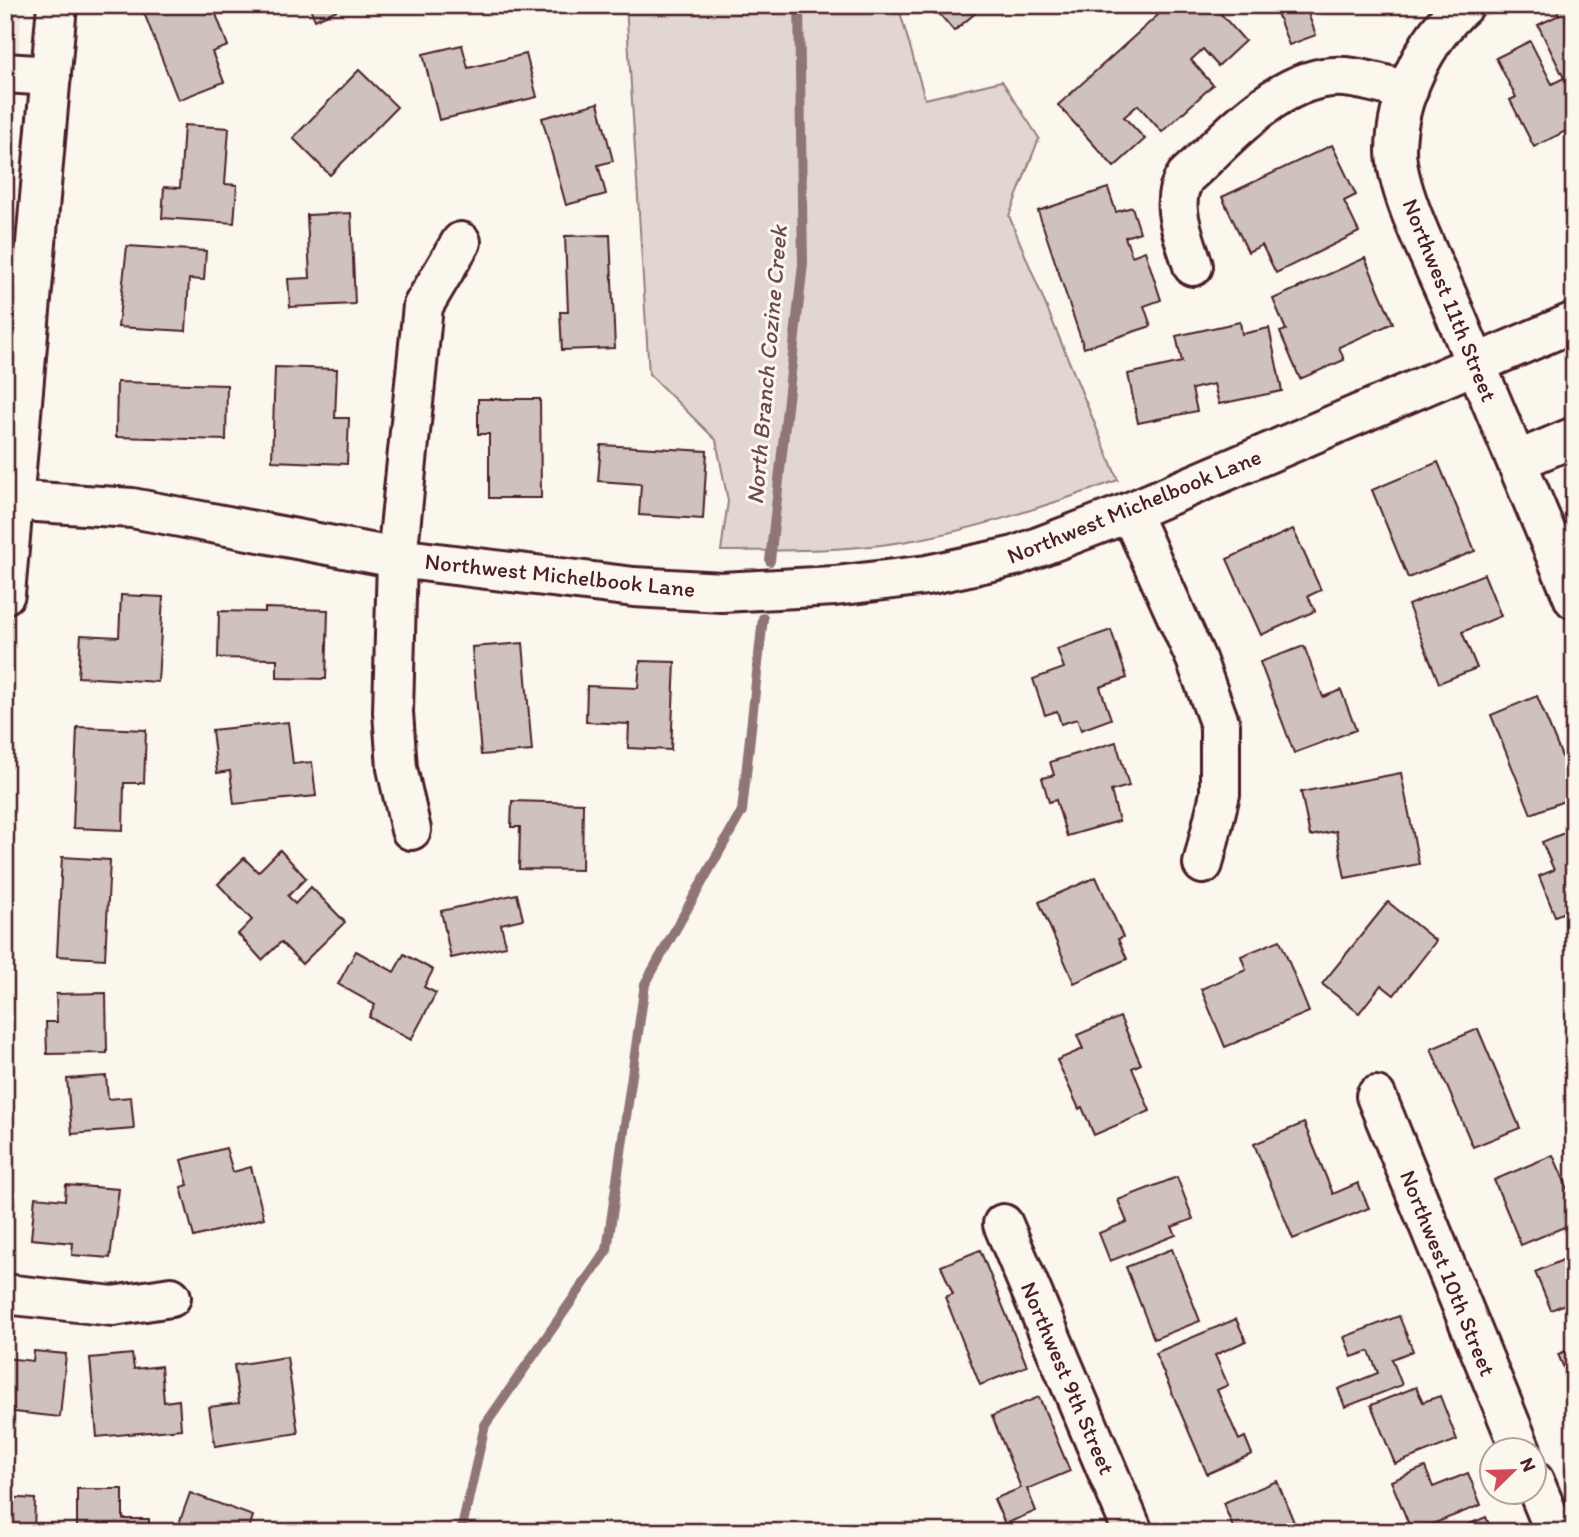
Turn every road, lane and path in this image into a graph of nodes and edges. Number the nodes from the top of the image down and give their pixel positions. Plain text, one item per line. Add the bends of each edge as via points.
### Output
1 (57, 5) edge
2 (1464, 5) edge
3 (5, 73) edge
4 (51, 76) junction
5 (1408, 90) junction
6 (461, 242) dead end
7 (1193, 266) dead end
8 (1574, 322) edge
9 (1476, 364) junction
10 (1574, 437) edge
11 (1517, 461) junction
12 (9, 499) edge
13 (1130, 512) junction
14 (397, 558) junction
15 (5, 594) edge
16 (1574, 598) edge
17 (411, 830) dead end
18 (1203, 864) dead end
19 (1376, 1096) dead end
20 (1003, 1224) dead end
21 (5, 1294) edge
22 (171, 1297) dead end
23 (1515, 1436) edge
24 (1544, 1506) edge
25 (1133, 1532) edge
26 (1555, 1532) edge

1 - 4 street
2 - 5 street, Northwest 11th Street via 1437,35
3 - 4 street
4 - 12 street
5 - 7 street via 1346,77 1320,77 1300,82 1277,96 1177,188
5 - 9 street, Northwest 11th Street via 1397,132 1401,177
6 - 14 street via 423,306
8 - 9 street, Northwest Michelbook Lane
9 - 11 street, Northwest 11th Street
9 - 13 street, Northwest Michelbook Lane
10 - 11 street
11 - 16 street, Northwest 11th Street
12 - 14 street, Northwest Michelbook Lane via 132,508
12 - 15 street
13 - 14 street, Northwest Michelbook Lane via 1015,556 927,575 835,586 722,592 634,587
13 - 18 street via 1196,659 1220,725 1220,794
14 - 17 street via 394,723 397,768
19 - 23 street, Northwest 10th Street
20 - 25 street, Northwest 9th Street
21 - 22 street via 113,1306
24 - 26 street

